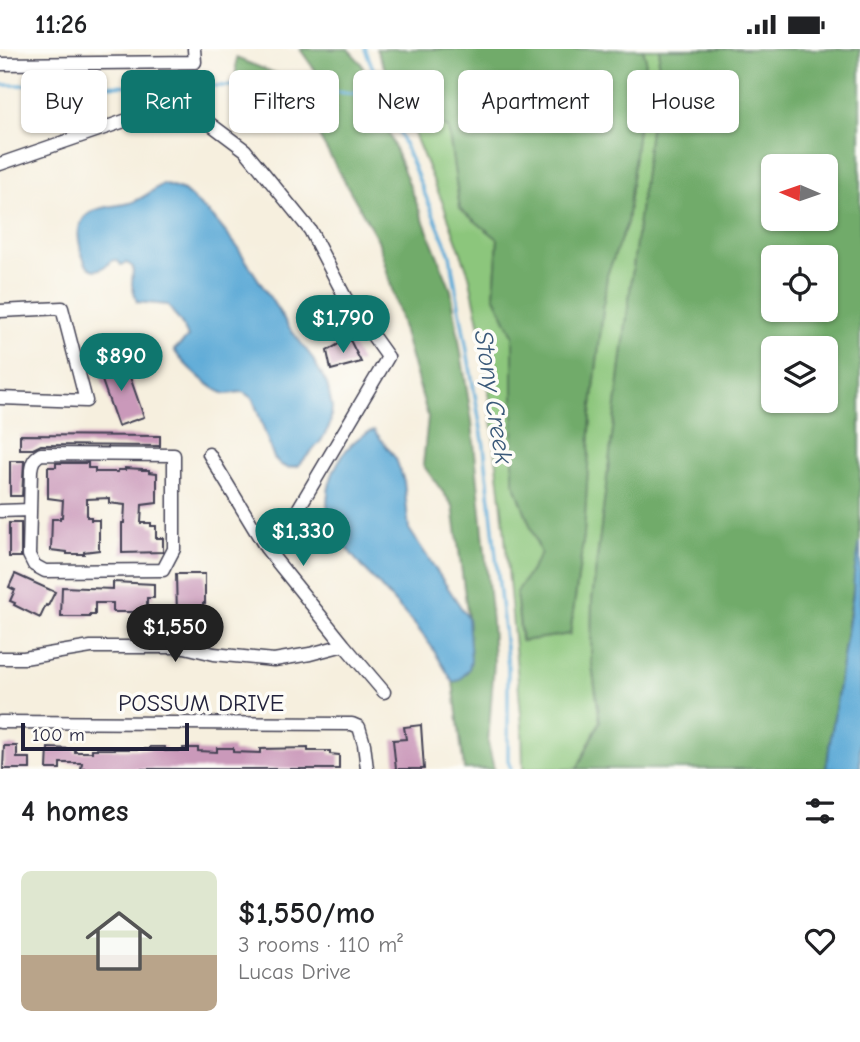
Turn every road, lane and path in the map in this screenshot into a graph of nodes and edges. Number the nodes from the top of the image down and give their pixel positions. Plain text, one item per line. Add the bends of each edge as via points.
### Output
1 (195, 56) edge
2 (0, 64) edge
3 (0, 164) edge
4 (0, 311) edge
5 (0, 398) edge
6 (209, 454) dead end
7 (30, 510) junction
8 (0, 511) edge
9 (266, 548) junction
10 (344, 645) junction
11 (0, 658) edge
12 (384, 692) dead end
13 (0, 722) edge
14 (366, 769) edge

1 - 2 street
3 - 9 street via 132,118 169,114 209,123 245,150 310,230 345,297 388,357 297,511
4 - 5 street via 62,308 86,401
6 - 9 street
7 - 7 street via 29,555 40,569 163,570 174,549 174,455 41,454 32,462
7 - 8 street
9 - 10 street
10 - 11 street via 274,660 185,647 91,647 24,659
10 - 12 street
13 - 14 street, POSSUM DRIVE via 352,725 362,734

